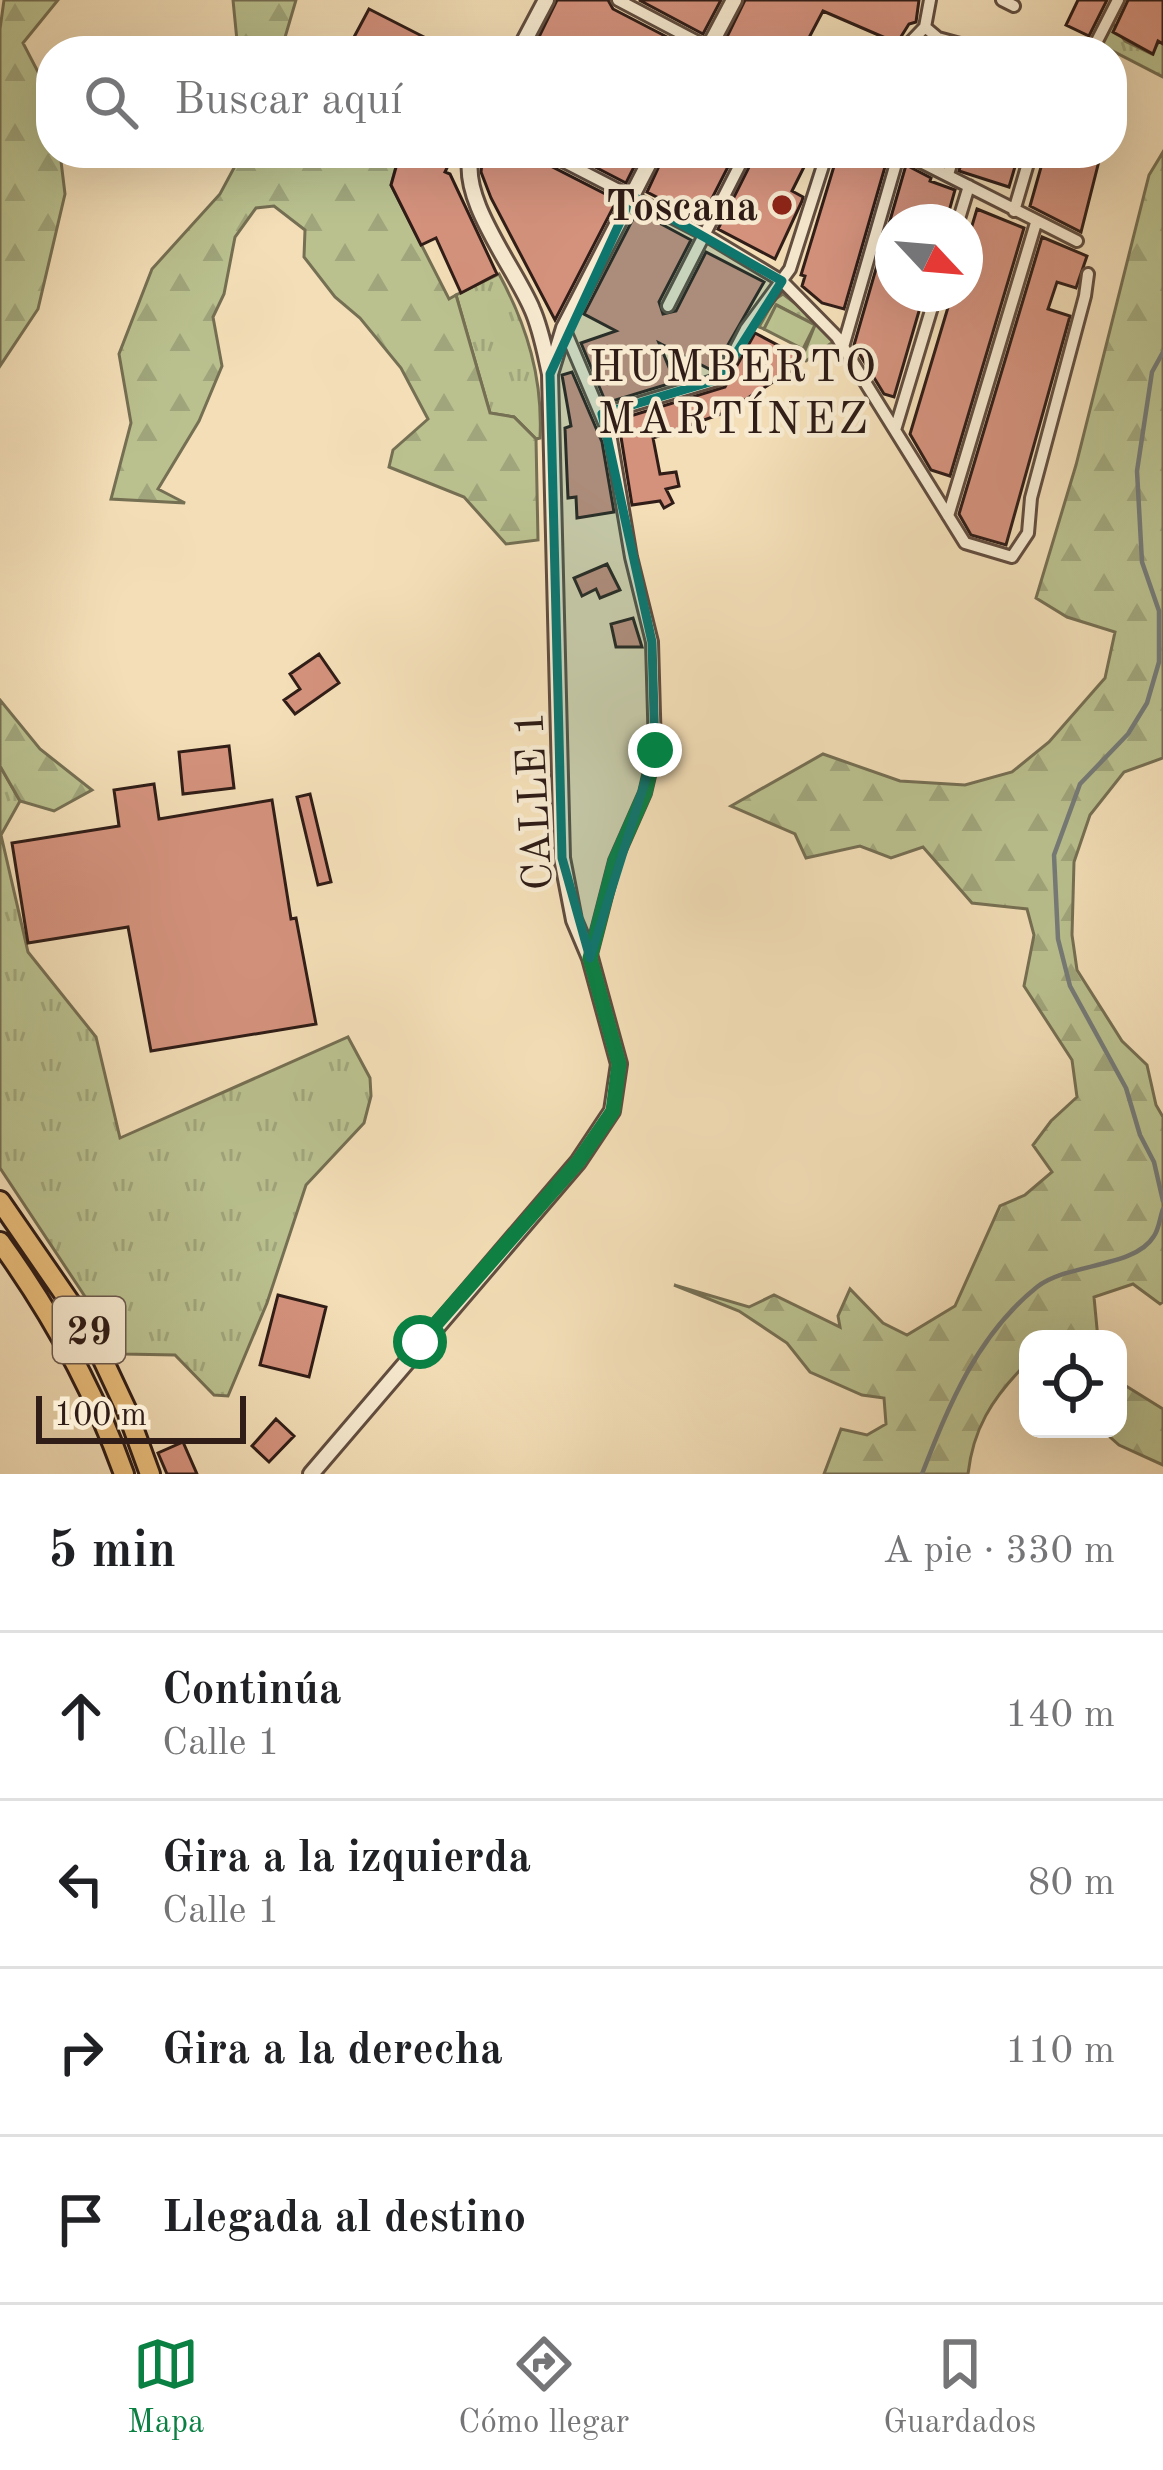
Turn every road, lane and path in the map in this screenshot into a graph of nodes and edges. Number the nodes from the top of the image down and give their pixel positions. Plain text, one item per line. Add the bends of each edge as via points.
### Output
1 (546, 0) edge
2 (618, 0) edge
3 (734, 0) edge
4 (930, 0) edge
5 (1118, 0) edge
6 (925, 27) junction
7 (527, 36) edge
8 (684, 36) edge
9 (717, 36) edge
10 (916, 36) edge
11 (936, 36) edge
12 (1100, 36) edge
13 (466, 168) edge
14 (577, 168) edge
15 (646, 168) edge
16 (738, 168) edge
17 (823, 168) edge
18 (897, 168) edge
19 (933, 168) edge
20 (950, 168) edge
21 (1027, 168) edge
22 (948, 175) junction
23 (969, 186) junction
24 (632, 196) junction
25 (964, 204) edge
26 (1014, 211) junction
27 (1036, 223) junction
28 (704, 234) junction
29 (1077, 241) dead end
30 (1088, 274) dead end
31 (782, 281) junction
32 (668, 306) dead end
33 (931, 312) edge
34 (564, 328) junction
35 (843, 347) junction
36 (550, 374) junction
37 (602, 414) junction
38 (895, 430) junction
39 (948, 516) junction
40 (590, 958) junction
41 (0, 1201) edge
42 (0, 1242) edge
43 (124, 1474) edge
44 (150, 1474) edge
45 (311, 1474) edge

1 - 7 street
2 - 8 street
3 - 9 street
4 - 6 street
5 - 12 street
6 - 10 street
6 - 11 street
13 - 36 street, CALLE 1 via 533,311
14 - 24 street
15 - 24 street
16 - 28 street
17 - 31 street
18 - 35 street
19 - 22 street
20 - 22 street
21 - 26 street
22 - 23 street
23 - 25 street
23 - 26 street
24 - 28 street
24 - 34 street
26 - 27 street
27 - 29 street
27 - 39 street
28 - 31 street
28 - 32 street
30 - 39 street via 1028,533 1012,557 965,543
31 - 35 street
31 - 37 street via 720,379
33 - 38 street
34 - 36 street
34 - 37 street
35 - 38 street
36 - 40 street, CALLE 1 via 560,826 567,888
37 - 40 street via 652,642 655,750
38 - 39 street
40 - 45 street, CALLE 1 via 619,1064 613,1111
41 - 44 highway, 29 via 89,1330
42 - 43 highway, 29 via 88,1385

